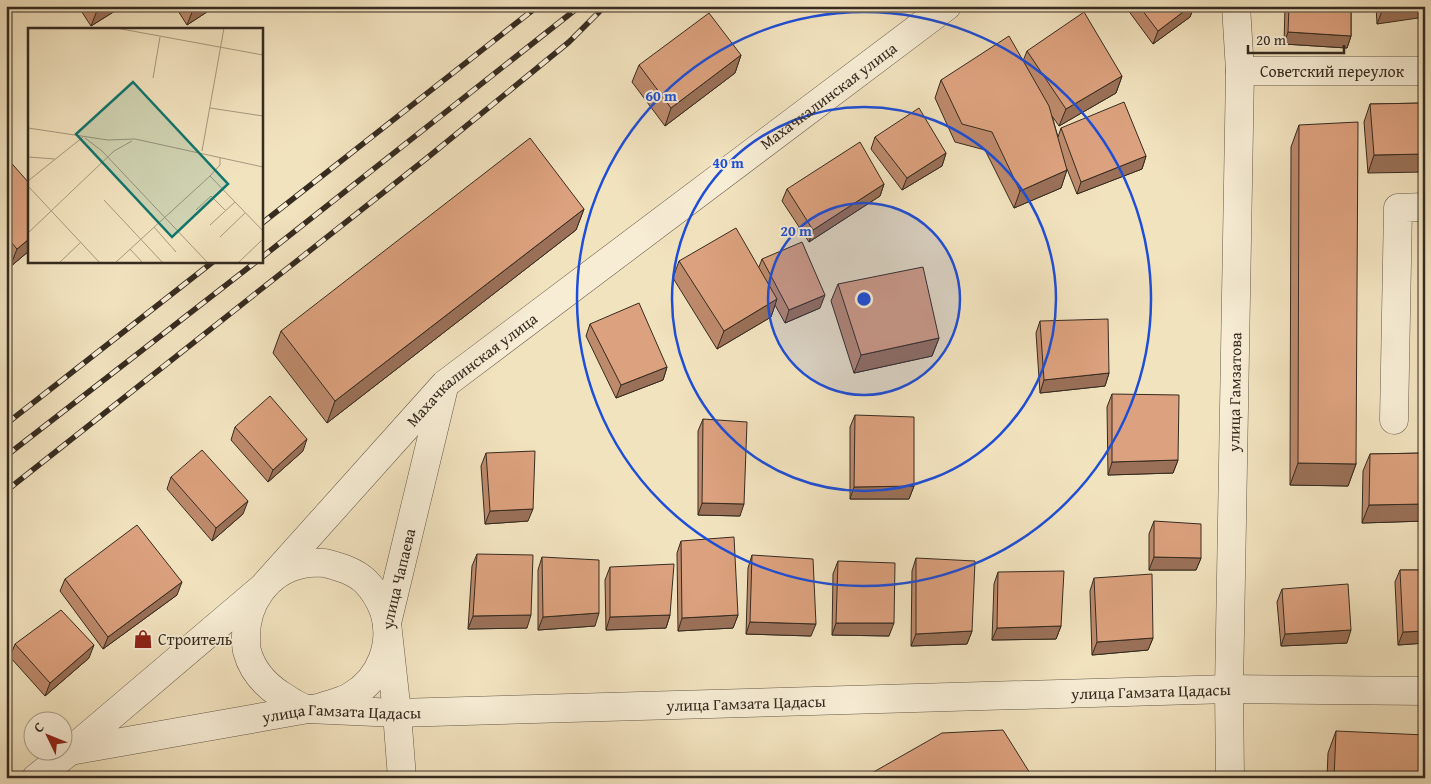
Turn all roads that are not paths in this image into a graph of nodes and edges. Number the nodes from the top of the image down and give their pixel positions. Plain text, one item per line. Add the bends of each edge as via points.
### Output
1 (947, 6) edge
2 (1236, 6) edge
3 (1240, 71) junction
4 (1425, 71) edge
5 (1425, 207) edge
6 (445, 384) junction
7 (1394, 420) dead end
8 (263, 587) junction
9 (387, 623) junction
10 (1229, 689) junction
11 (1425, 691) edge
12 (308, 709) junction
13 (397, 713) junction
14 (72, 749) edge
15 (72, 751) edge
16 (56, 762) edge
17 (69, 762) edge
18 (36, 778) edge
19 (68, 778) edge
20 (402, 778) edge
21 (1230, 778) edge

1 - 6 street, Махачкалинская улица
2 - 3 street, улица Гамзатова
3 - 4 street, Советский переулок
3 - 10 street, улица Гамзатова
5 - 7 street via 1398,208
6 - 8 street, Махачкалинская улица
6 - 9 street, улица Чапаева
8 - 9 street via 281,572 302,564 325,563 348,570 367,582 380,601
8 - 12 street via 249,613 247,649 255,670 269,687
8 - 14 street, Махачкалинская улица
9 - 12 street via 387,645 381,665 368,684 351,697
9 - 13 street, улица Чапаева
10 - 11 street, улица Гамзата Цадасы
10 - 13 street, улица Гамзата Цадасы
10 - 21 street, улица Гамзатова
12 - 13 street, улица Гамзата Цадасы
12 - 15 street, улица Гамзата Цадасы
13 - 20 street, улица Чапаева
16 - 18 street, Махачкалинская улица
17 - 19 street

